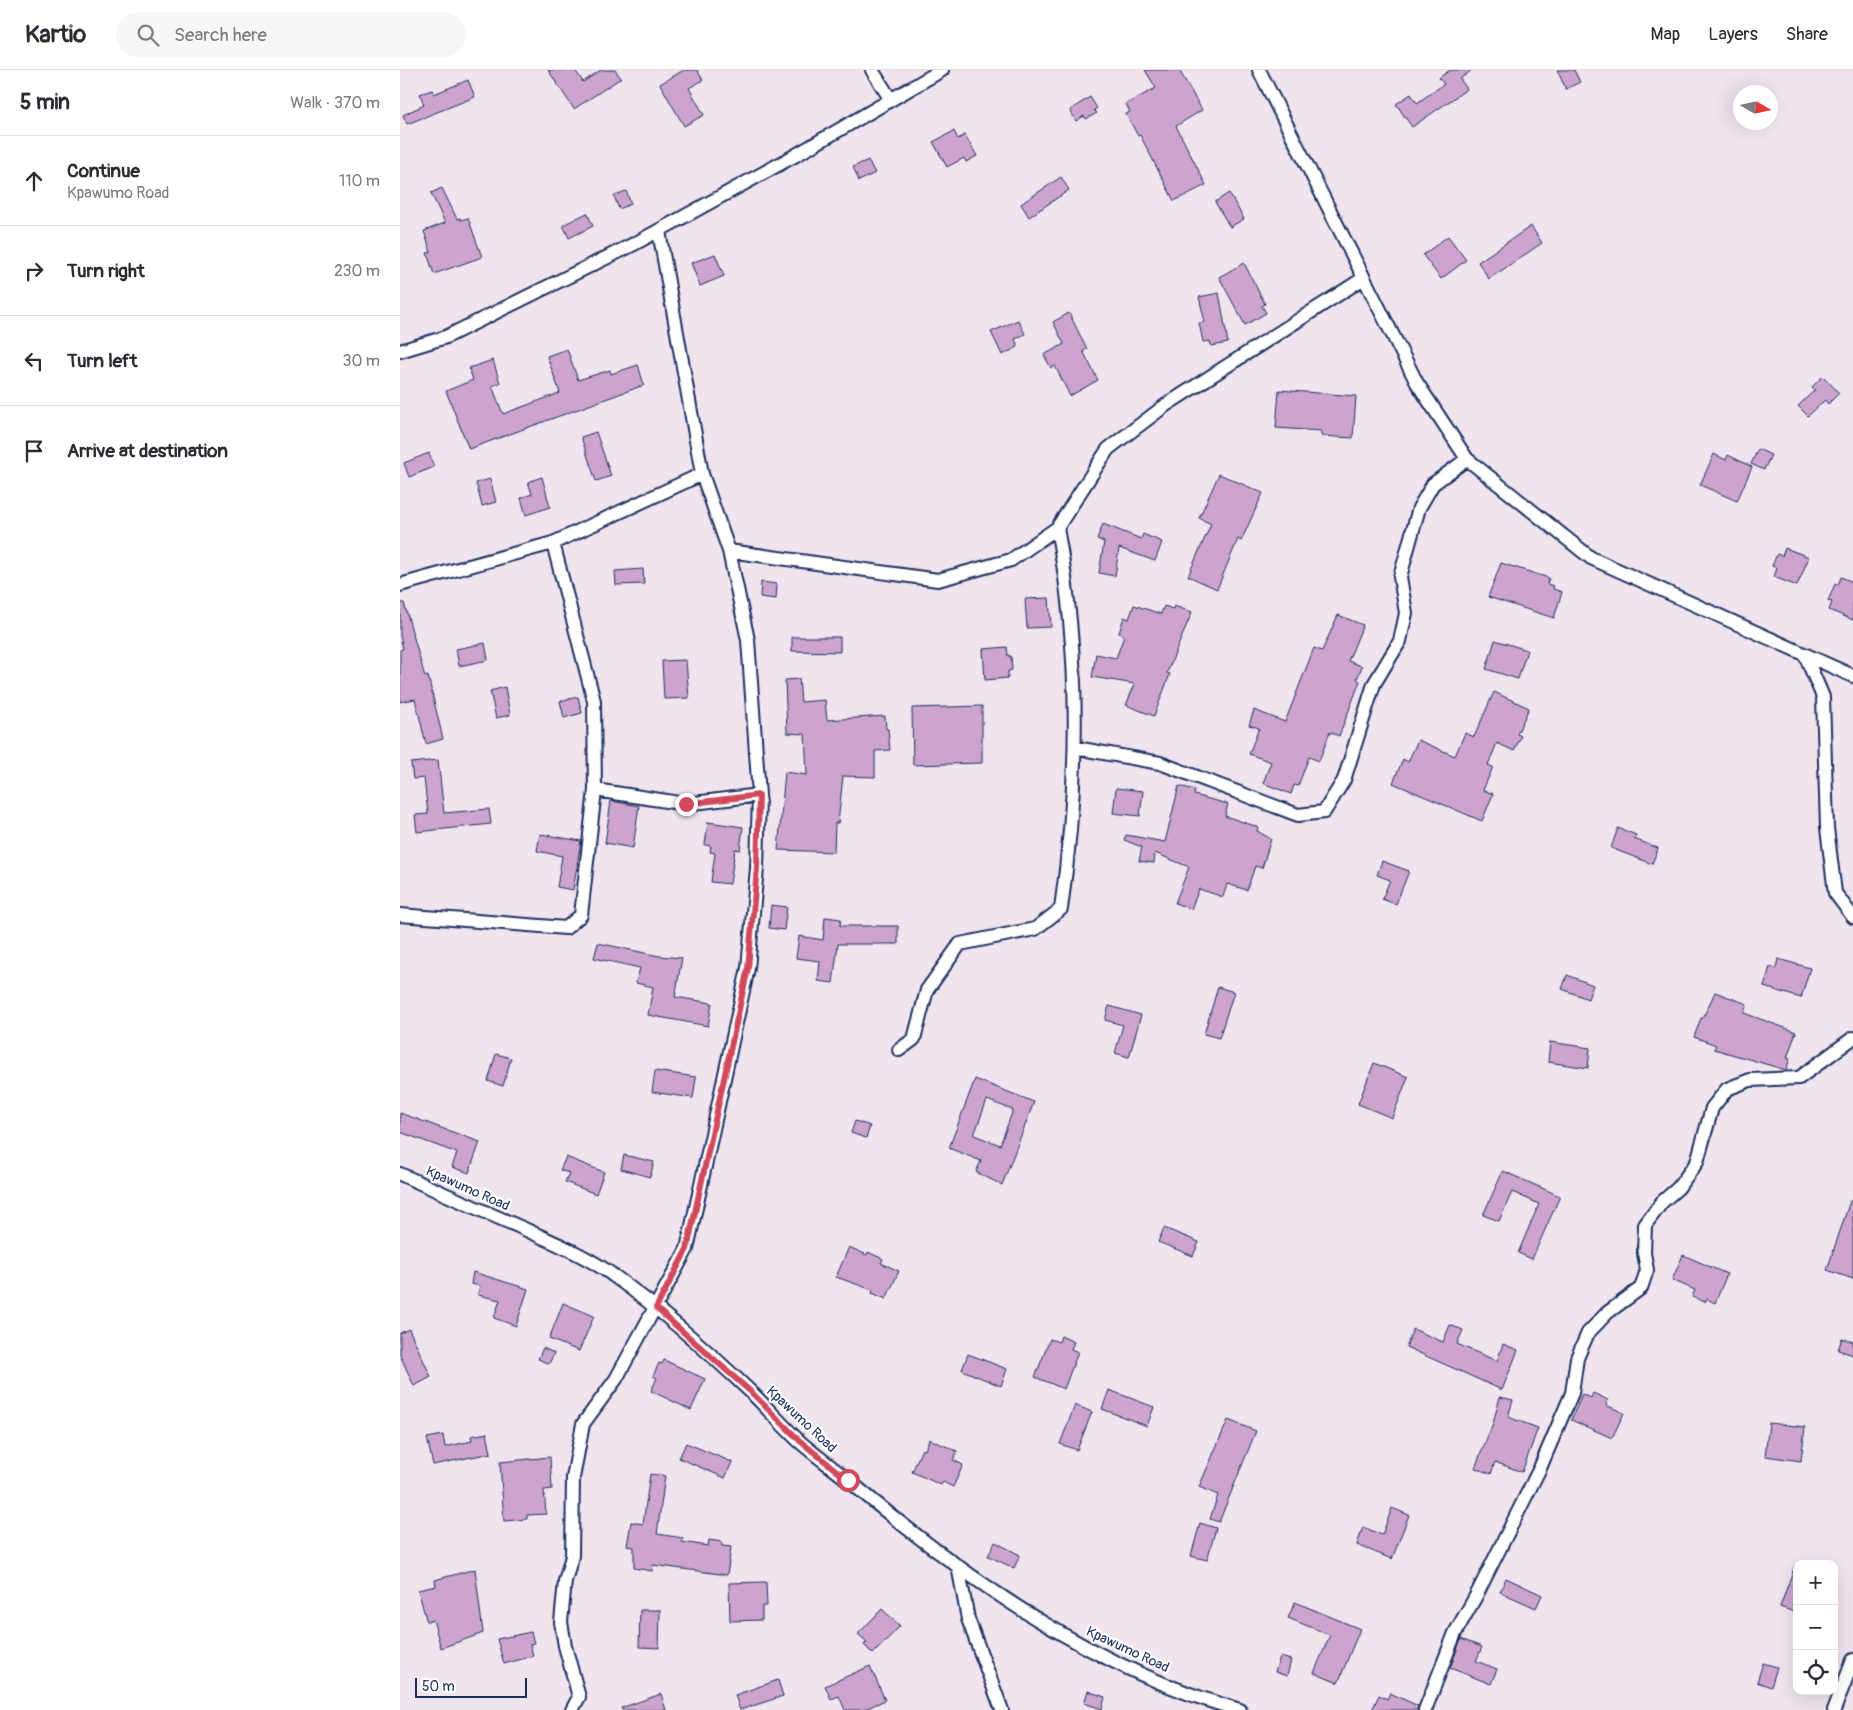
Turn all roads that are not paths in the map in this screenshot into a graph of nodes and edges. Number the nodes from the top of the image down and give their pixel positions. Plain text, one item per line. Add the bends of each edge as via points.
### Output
1 (872, 70) edge
2 (942, 70) edge
3 (1259, 70) edge
4 (891, 100) junction
5 (658, 231) junction
6 (1364, 278) junction
7 (400, 351) edge
8 (1467, 459) junction
9 (702, 474) junction
10 (1057, 528) junction
11 (553, 543) junction
12 (729, 551) junction
13 (400, 585) edge
14 (1806, 657) junction
15 (1853, 676) edge
16 (1076, 748) junction
17 (595, 790) junction
18 (759, 795) junction
19 (400, 915) edge
20 (1853, 917) edge
21 (1853, 1038) edge
22 (898, 1050) dead end
23 (400, 1174) edge
24 (656, 1308) junction
25 (958, 1566) junction
26 (1853, 1660) edge
27 (572, 1710) edge
28 (1002, 1710) edge
29 (1240, 1710) edge
30 (1426, 1710) edge
31 (1834, 1710) edge

1 - 4 street
2 - 4 street
3 - 6 street
4 - 5 street
5 - 7 street via 446,337
5 - 9 street
6 - 8 street via 1417,383
6 - 10 street via 1166,406 1108,449
8 - 14 street via 1591,558
8 - 16 street via 1433,484 1419,508 1400,578 1406,613 1400,641 1374,684 1344,780 1324,812 1298,815 1160,763
9 - 11 street
9 - 12 street
10 - 12 street via 1012,560 938,580
10 - 16 street via 1068,586
11 - 13 street
11 - 17 street via 594,701
12 - 18 street via 748,640
14 - 15 street
14 - 20 street via 1823,697 1827,828 1835,893
16 - 22 street via 1069,852 1061,909 1035,929 960,944 927,990 914,1039
17 - 18 street via 686,804
17 - 19 street via 581,915 566,928
18 - 24 street via 757,868 748,968 687,1249
21 - 30 street via 1799,1078 1750,1080 1727,1089 1712,1108 1697,1162 1646,1225 1644,1253 1647,1270 1641,1288 1607,1313 1588,1333 1577,1358 1572,1393 1540,1468 1455,1633
23 - 24 street, Kpawumo Road via 566,1248 611,1274
24 - 25 street, Kpawumo Road via 751,1392 800,1441 899,1523
24 - 27 street via 616,1379 583,1424 573,1478 572,1556 565,1580 562,1622 578,1697
25 - 28 street via 968,1619
25 - 29 street, Kpawumo Road via 1038,1620 1091,1650
26 - 31 street

